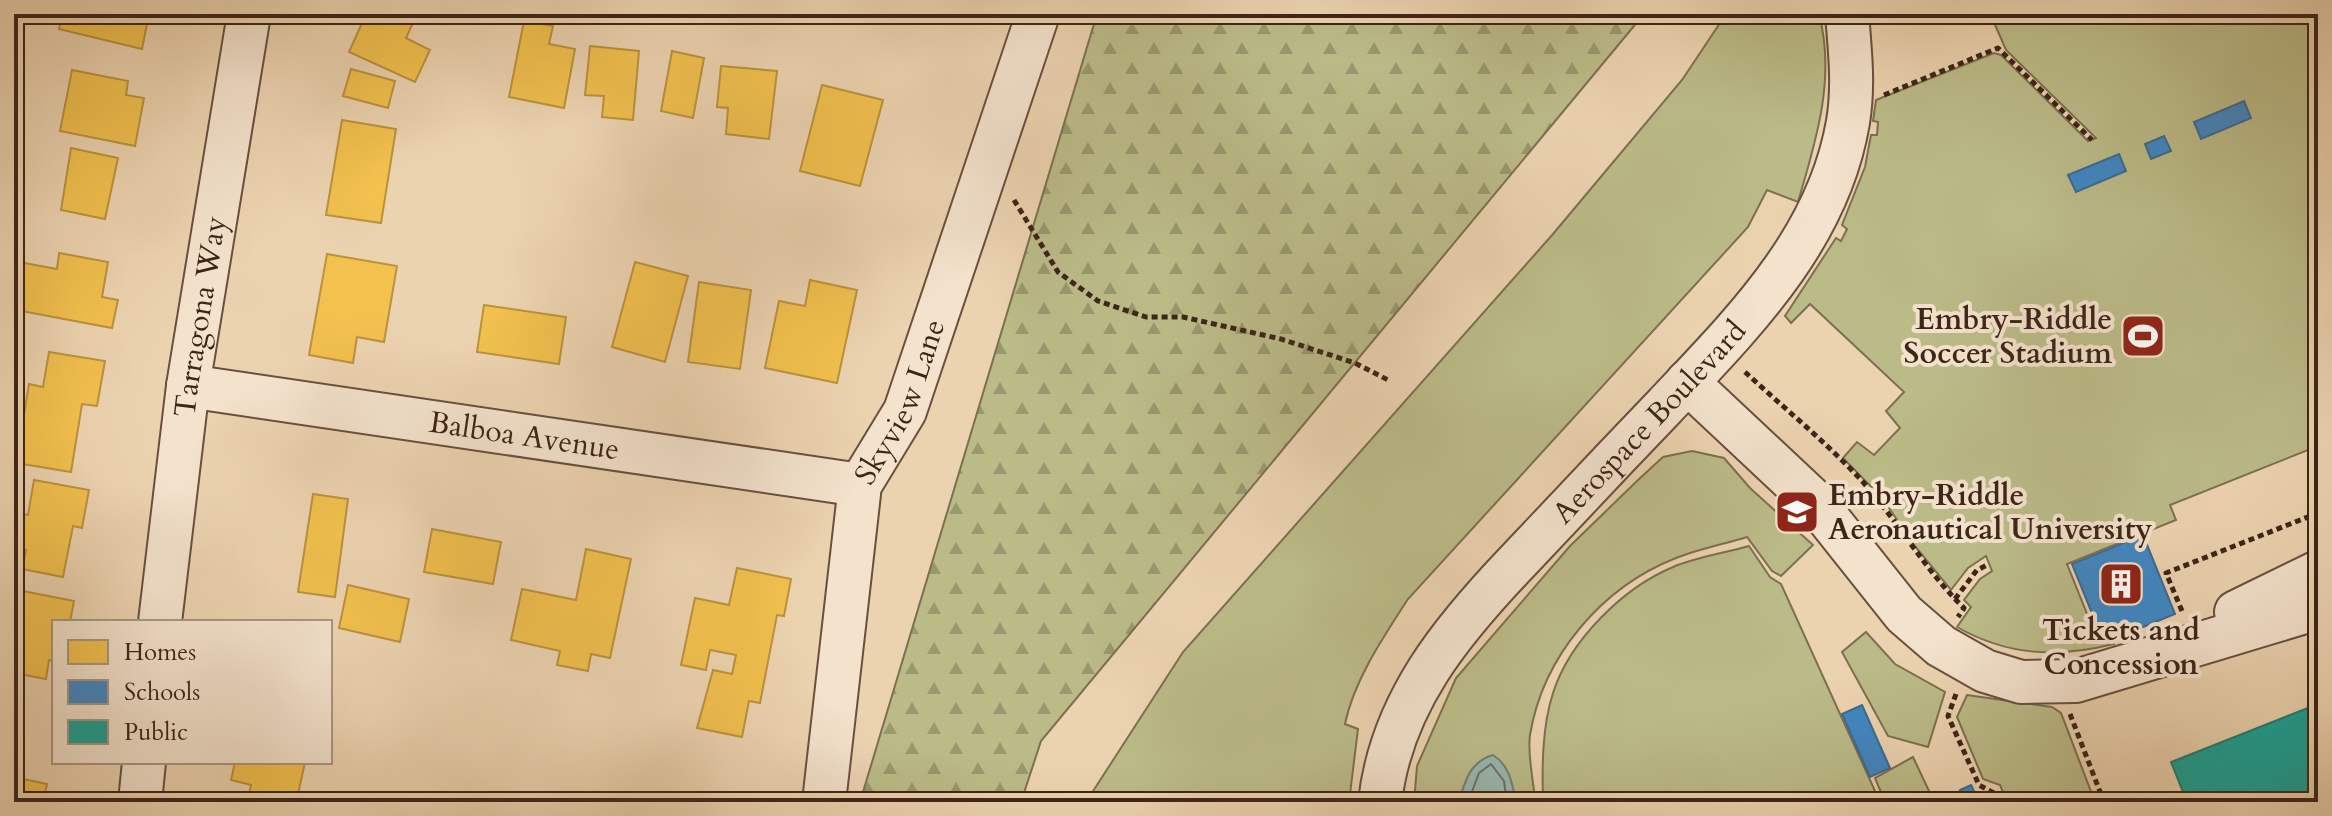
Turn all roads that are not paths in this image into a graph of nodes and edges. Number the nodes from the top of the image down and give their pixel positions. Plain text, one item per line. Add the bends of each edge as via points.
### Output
1 (249, 14) edge
2 (1038, 14) edge
3 (1847, 14) edge
4 (1687, 382) junction
5 (188, 386) junction
6 (860, 485) junction
7 (2318, 572) edge
8 (2318, 608) edge
9 (160, 620) edge
10 (2134, 663) junction
11 (144, 764) edge
12 (140, 802) edge
13 (824, 802) edge
14 (1380, 802) edge

1 - 5 street, Tarragona Way
2 - 6 street, Skyview Lane via 905,411
3 - 4 street, Aerospace Boulevard via 1853,80 1848,124 1822,208 1755,310
4 - 10 street via 1815,502 1904,614 1941,646 1985,671 2021,682 2076,681
4 - 14 street, Aerospace Boulevard via 1482,599 1429,665 1400,721
5 - 6 street, Balboa Avenue
5 - 9 street, Tarragona Way
6 - 13 street, Skyview Lane
7 - 10 street
8 - 10 street
11 - 12 street

